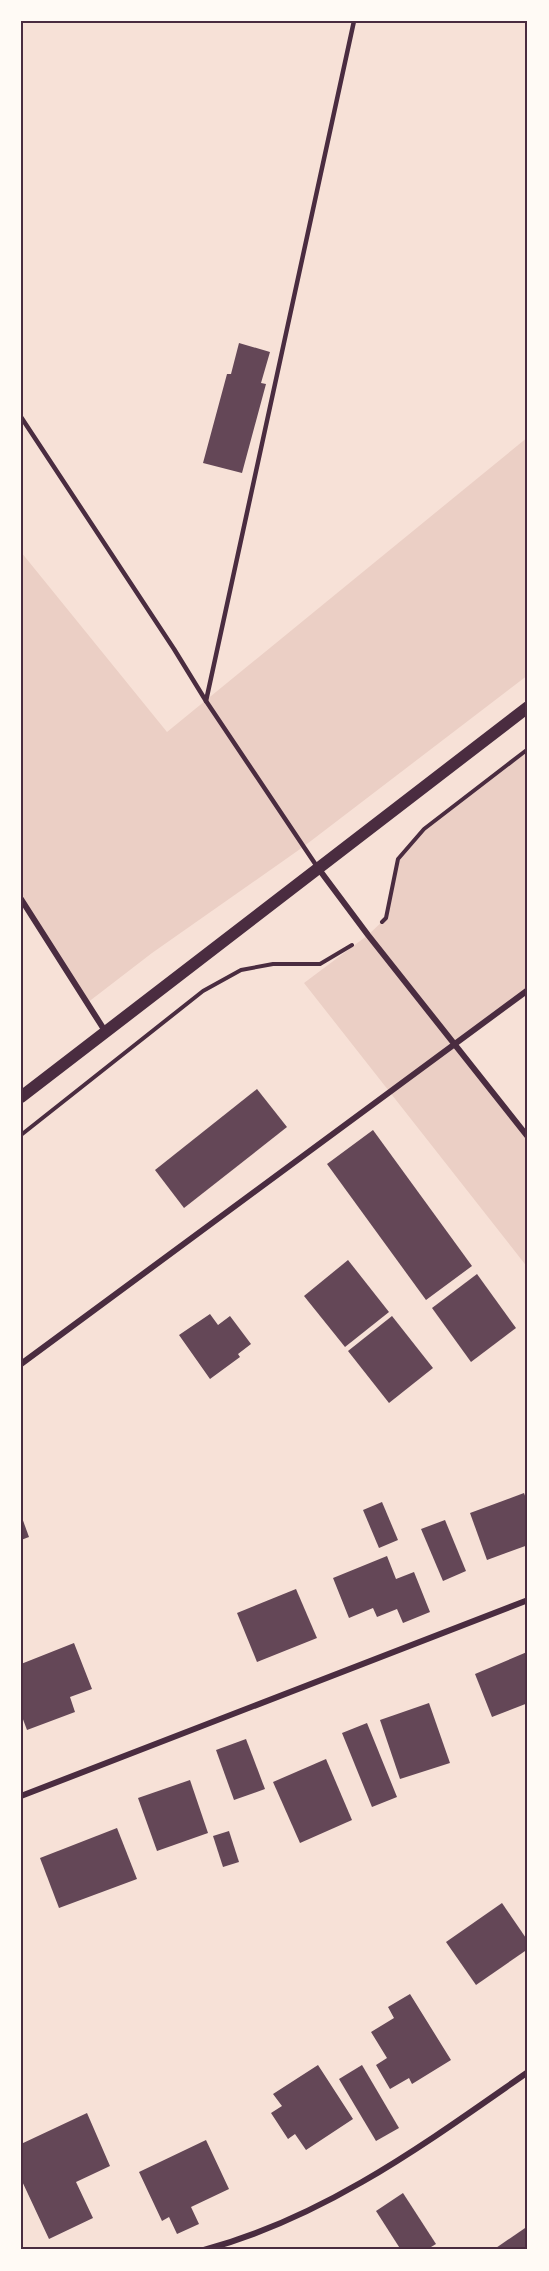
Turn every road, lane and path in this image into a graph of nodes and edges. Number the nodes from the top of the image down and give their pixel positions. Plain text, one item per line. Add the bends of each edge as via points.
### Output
1 (354, 21) edge
2 (21, 417) edge
3 (206, 701) junction
4 (528, 707) edge
5 (528, 749) edge
6 (318, 868) junction
7 (21, 899) edge
8 (368, 935) junction
9 (528, 990) edge
10 (105, 1031) junction
11 (456, 1044) junction
12 (21, 1097) edge
13 (21, 1134) edge
14 (528, 1137) edge
15 (21, 1364) edge
16 (528, 1600) edge
17 (21, 1796) edge
18 (528, 2072) edge
19 (204, 2250) edge

1 - 3 lane
2 - 3 lane
3 - 6 lane
4 - 6 main road
5 - 8 path via 424,829 398,859 386,918
6 - 8 street
6 - 10 main road
7 - 10 street
8 - 11 street
8 - 13 path via 320,964 273,964 241,970 203,991
9 - 11 street
10 - 12 main road
11 - 14 street
11 - 15 street
16 - 17 street
18 - 19 street via 367,2180 270,2229

